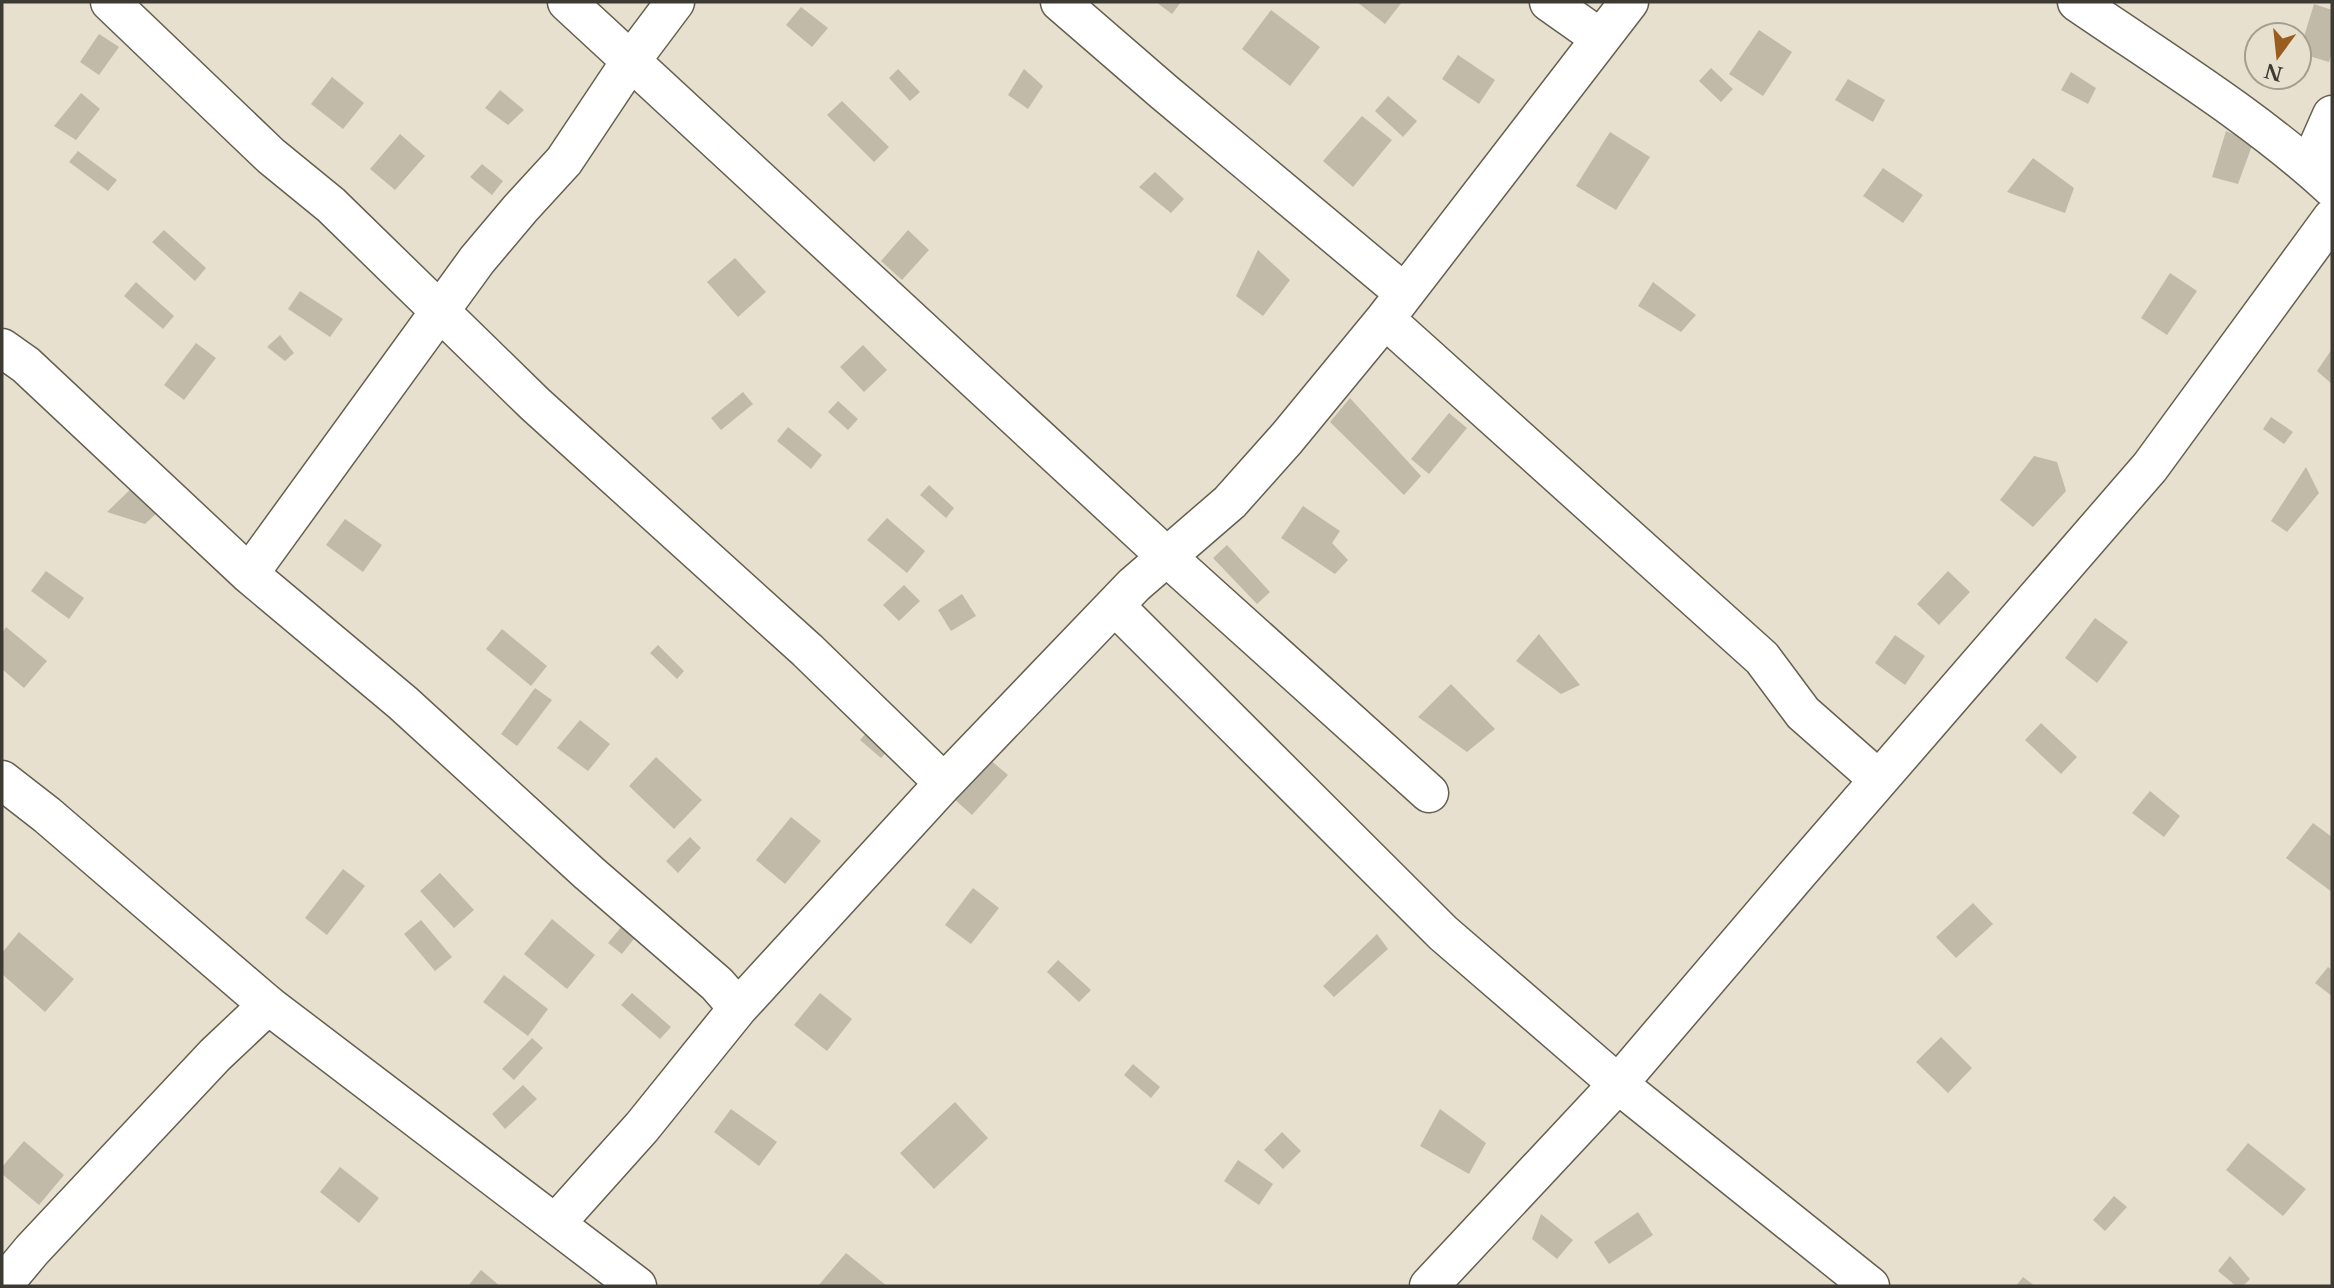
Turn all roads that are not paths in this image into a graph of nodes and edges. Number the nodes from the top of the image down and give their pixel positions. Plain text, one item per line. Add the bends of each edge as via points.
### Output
1 (110, 2) edge
2 (566, 2) edge
3 (675, 2) edge
4 (1060, 2) edge
5 (1549, 2) edge
6 (1629, 2) edge
7 (2077, 2) edge
8 (1600, 38) junction
9 (630, 62) junction
10 (2332, 115) edge
11 (2321, 177) edge
12 (2332, 218) edge
13 (1394, 305) junction
14 (440, 311) junction
15 (2, 348) edge
16 (1166, 556) junction
17 (249, 574) junction
18 (1115, 606) junction
19 (1878, 779) junction
20 (2, 780) edge
21 (944, 783) junction
22 (1429, 793) dead end
23 (268, 1005) junction
24 (738, 1008) junction
25 (1618, 1084) junction
26 (556, 1223) junction
27 (2, 1286) edge
28 (637, 1286) edge
29 (1429, 1286) edge
30 (1870, 1286) edge

1 - 14 street
2 - 9 street
3 - 9 street
4 - 13 street
5 - 8 street
6 - 8 street
7 - 11 street via 2226,104
8 - 13 street
9 - 14 street via 564,161 503,229
9 - 16 street
10 - 11 street
12 - 19 street via 2150,467
13 - 16 street via 1230,502
13 - 19 street via 1762,658 1803,713
14 - 17 street
14 - 21 street
15 - 17 street via 26,365
16 - 18 street
16 - 22 street
17 - 24 street via 403,702 717,984
18 - 21 street
18 - 25 street via 1443,933
19 - 25 street
20 - 23 street
21 - 24 street
23 - 26 street
23 - 27 street via 215,1055
24 - 26 street via 642,1127
25 - 29 street
25 - 30 street
26 - 28 street

